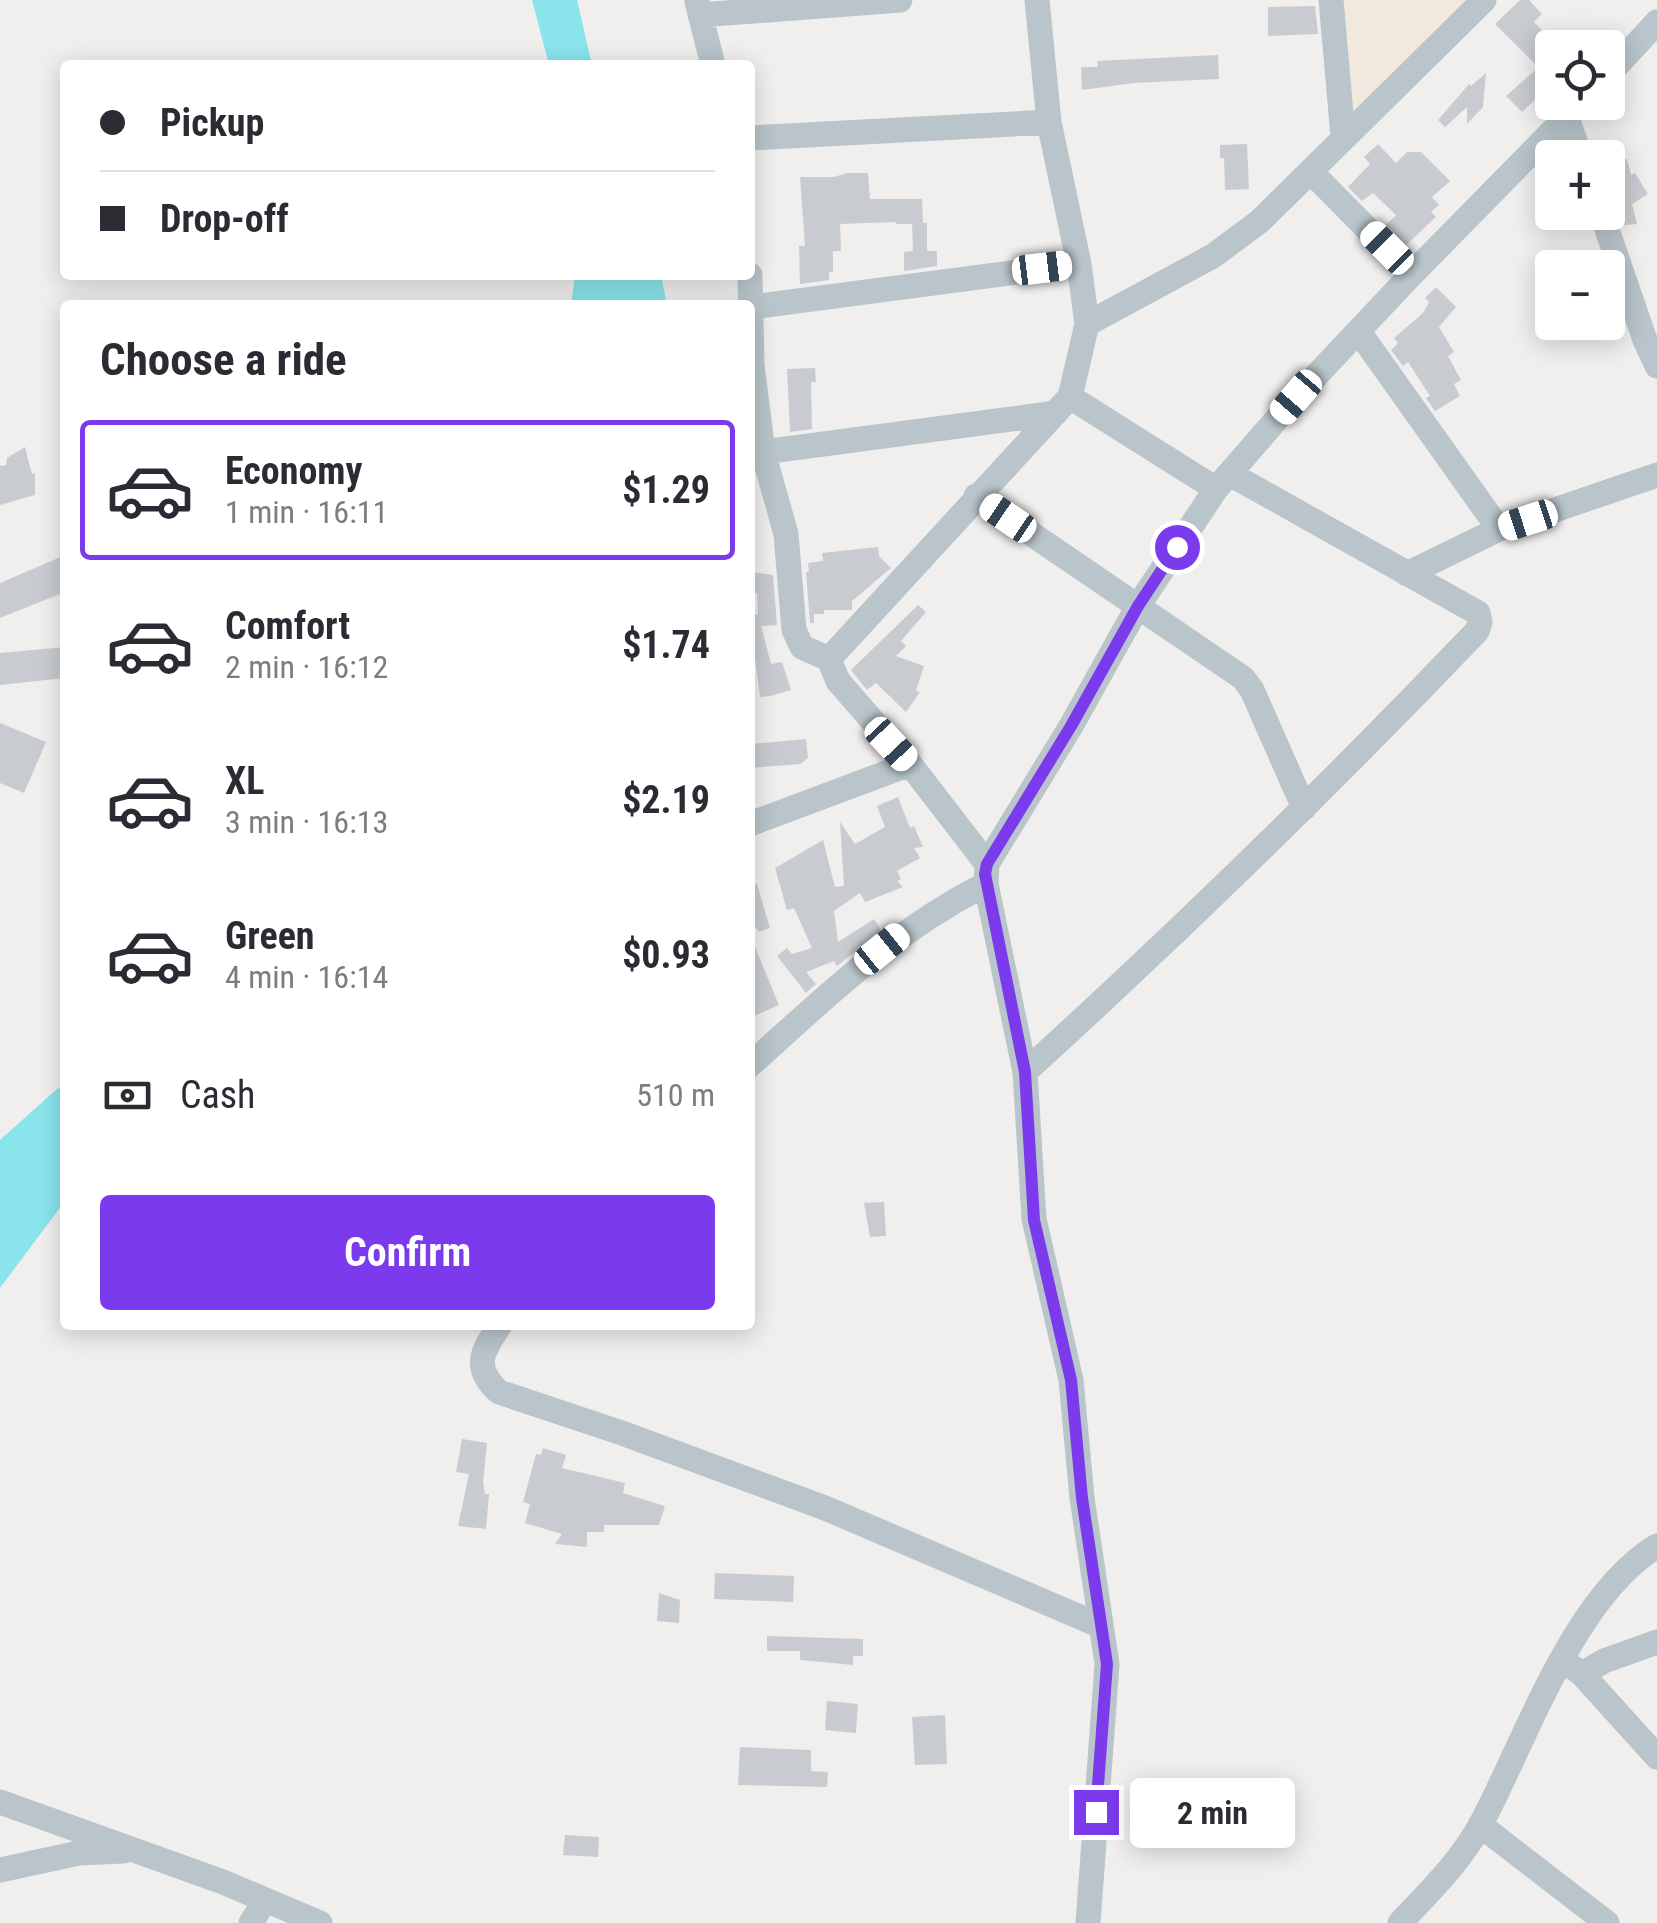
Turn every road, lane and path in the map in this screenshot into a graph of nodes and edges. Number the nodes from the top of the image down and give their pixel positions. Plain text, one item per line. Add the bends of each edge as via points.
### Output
1 (900, 0) edge
2 (1037, 0) edge
3 (1332, 0) edge
4 (1484, 0) edge
5 (698, 7) edge
6 (1657, 22) edge
7 (1625, 56) edge
8 (712, 60) edge
9 (1564, 120) edge
10 (1048, 122) junction
11 (1344, 136) junction
12 (755, 138) edge
13 (1312, 173) junction
14 (1607, 230) edge
15 (1079, 264) junction
16 (1412, 274) junction
17 (755, 306) edge
18 (1087, 324) junction
19 (1359, 332) junction
20 (1657, 366) edge
21 (755, 389) edge
22 (1063, 405) junction
23 (763, 452) junction
24 (1657, 475) edge
25 (1223, 481) junction
26 (976, 496) junction
27 (1499, 529) junction
28 (1407, 574) junction
29 (1138, 606) junction
30 (829, 659) junction
31 (910, 764) junction
32 (1304, 808) junction
33 (755, 822) edge
34 (986, 874) junction
35 (755, 1060) edge
36 (1025, 1072) junction
37 (497, 1330) edge
38 (1657, 1546) edge
39 (1101, 1626) junction
40 (1657, 1642) edge
41 (1572, 1667) junction
42 (1657, 1758) edge
43 (0, 1802) edge
44 (1480, 1825) junction
45 (136, 1850) junction
46 (0, 1870) edge
47 (264, 1900) junction
48 (251, 1923) edge
49 (320, 1923) edge
50 (1088, 1923) edge
51 (1400, 1923) edge
52 (1607, 1923) edge

1 - 5 street
2 - 10 street
3 - 11 street
4 - 11 street
5 - 8 street
6 - 7 street
9 - 16 street
10 - 12 street
10 - 15 street
11 - 13 street
13 - 16 street
13 - 18 street via 1213,256
14 - 20 street
15 - 17 street
15 - 18 street
16 - 19 street
18 - 22 street
19 - 25 street
19 - 27 street
21 - 23 street
22 - 23 street
22 - 25 street
22 - 26 street
23 - 30 street via 786,534 794,630 802,647
24 - 27 street
25 - 28 street
25 - 29 street
26 - 29 street
26 - 30 street
27 - 28 street
28 - 32 street via 1478,613 1480,622
29 - 32 street via 1243,678
29 - 34 street
30 - 31 street via 838,681
31 - 33 street
31 - 34 street
32 - 36 street
34 - 35 street via 908,928
34 - 36 street
36 - 39 street via 1034,1220 1071,1380
37 - 39 street via 482,1364 486,1381 499,1392 826,1508
38 - 41 street via 1618,1579
39 - 50 street via 1107,1664
40 - 41 street
41 - 42 street
41 - 44 street
43 - 45 street
44 - 51 street
44 - 52 street
45 - 46 street via 79,1853
45 - 47 street
47 - 48 street
47 - 49 street

